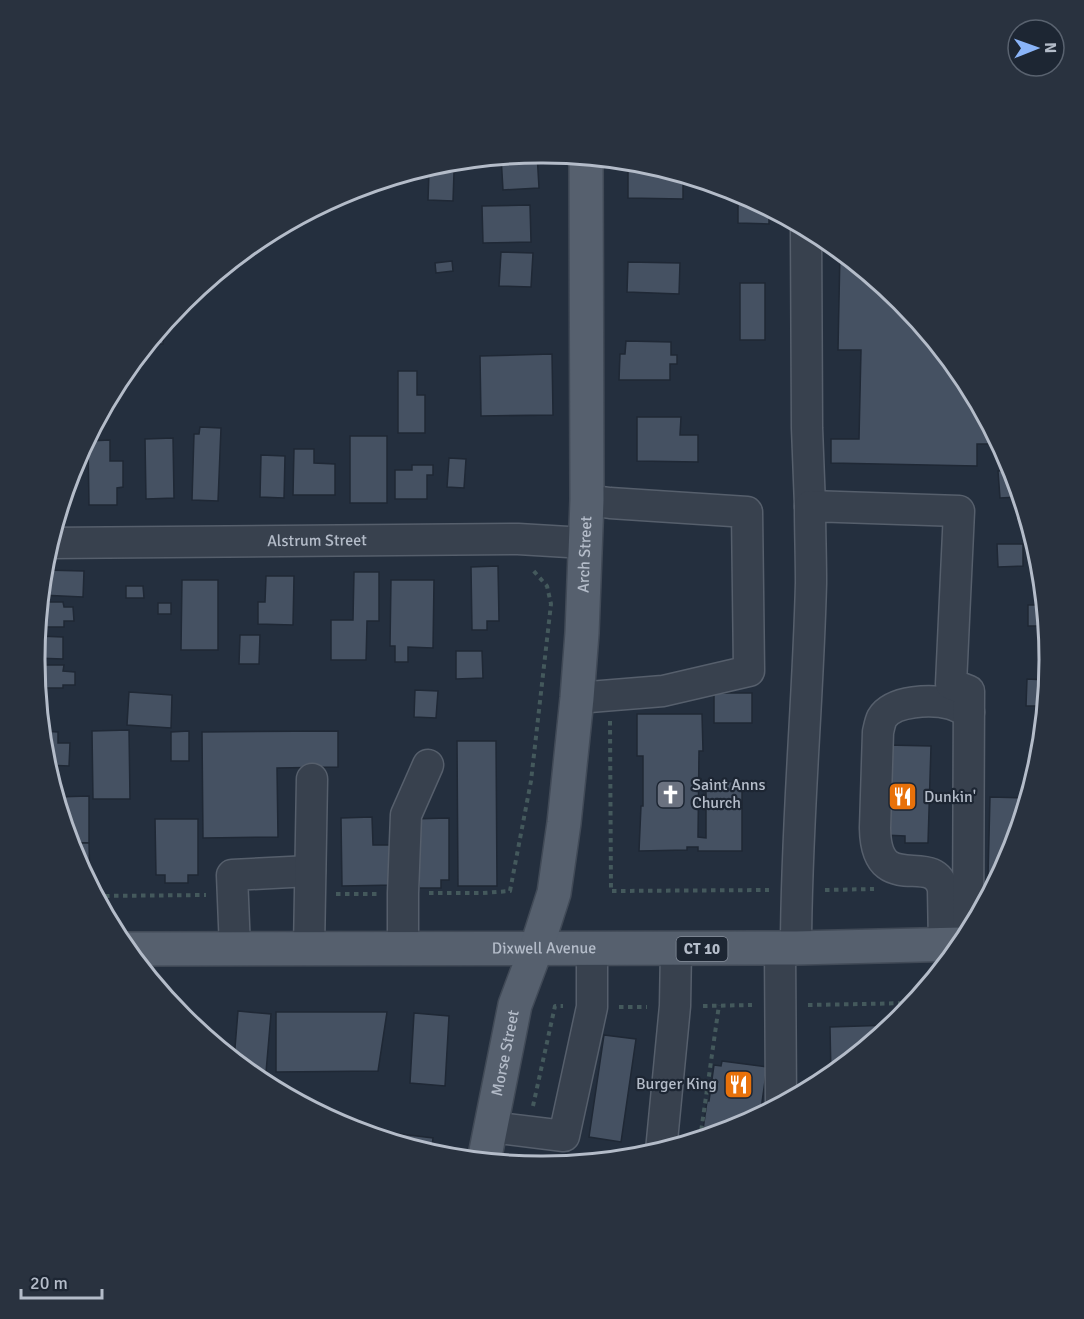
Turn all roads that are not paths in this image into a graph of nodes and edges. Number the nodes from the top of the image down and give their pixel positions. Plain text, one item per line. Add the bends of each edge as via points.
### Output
1 (586, 165) edge
2 (806, 239) edge
3 (587, 500) junction
4 (810, 506) junction
5 (59, 543) edge
6 (585, 543) junction
7 (577, 698) junction
8 (969, 712) junction
9 (428, 765) dead end
10 (312, 779) dead end
11 (310, 871) junction
12 (959, 930) edge
13 (956, 934) edge
14 (951, 941) edge
15 (788, 948) junction
16 (138, 949) edge
17 (235, 949) junction
18 (309, 949) junction
19 (536, 949) junction
20 (592, 949) junction
21 (676, 949) junction
22 (403, 950) junction
23 (782, 1094) edge
24 (491, 1127) junction
25 (663, 1142) edge
26 (486, 1153) edge

1 - 3 main road, Arch Street
2 - 4 street
3 - 6 main road, Arch Street
3 - 7 street via 747,512 748,671 663,691
4 - 8 street via 959,510 951,684 969,691
4 - 15 street via 809,644 796,890
5 - 6 street, Alstrum Street via 507,539
6 - 7 main road, Arch Street
7 - 19 main road, Arch Street via 554,894
8 - 12 street
8 - 13 street via 938,702 907,704 883,717 878,732 875,837 879,853 895,870 925,871 940,881
9 - 22 street via 406,815
10 - 11 street
11 - 17 street via 232,875
11 - 18 street
14 - 15 main road, Dixwell Avenue / CT 10
15 - 21 main road, Dixwell Avenue / CT 10
15 - 23 street
16 - 17 main road, Dixwell Avenue
17 - 18 main road, Dixwell Avenue
18 - 22 main road, Dixwell Avenue
19 - 20 main road, Dixwell Avenue / CT 10
19 - 22 main road, Dixwell Avenue
19 - 24 main road, Morse Street via 515,1005
20 - 21 main road, Dixwell Avenue / CT 10
20 - 24 street via 592,1007 564,1136
21 - 25 street
24 - 26 main road, Morse Street

